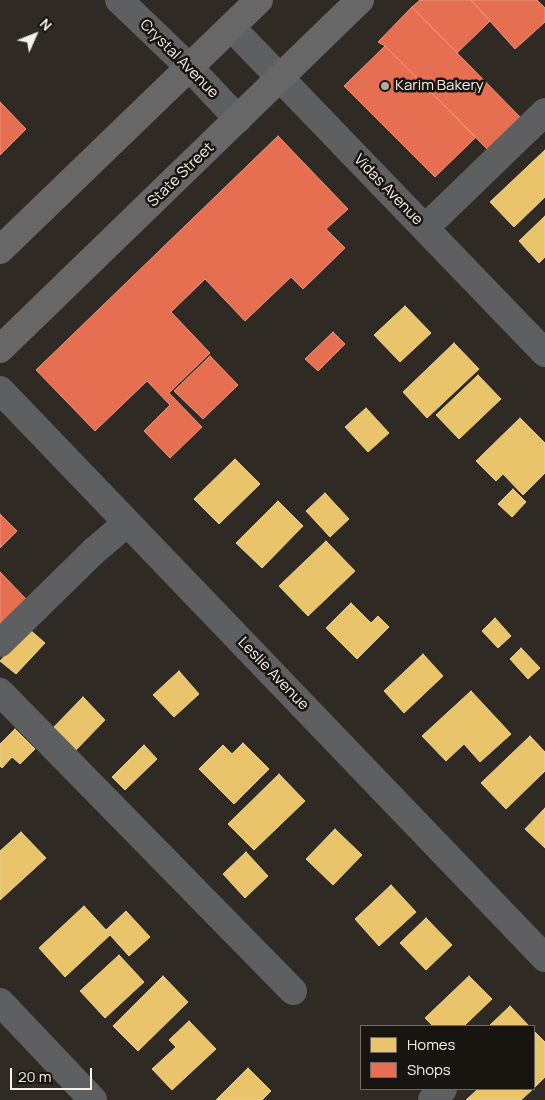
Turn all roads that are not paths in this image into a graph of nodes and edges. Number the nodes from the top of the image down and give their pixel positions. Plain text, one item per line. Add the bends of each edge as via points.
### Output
1 (119, 0) edge
2 (259, 0) edge
3 (360, 0) edge
4 (230, 27) junction
5 (190, 68) junction
6 (279, 78) junction
7 (545, 112) edge
8 (238, 119) junction
9 (425, 228) junction
10 (0, 250) edge
11 (0, 349) edge
12 (545, 352) edge
13 (0, 390) edge
14 (127, 522) junction
15 (0, 643) edge
16 (0, 692) edge
17 (545, 958) edge
18 (293, 991) dead end
19 (0, 1002) edge
20 (443, 1090) edge
21 (94, 1100) edge
22 (432, 1100) edge

1 - 5 street, Crystal Avenue
2 - 4 main road
3 - 6 main road, State Street
4 - 5 main road
4 - 6 street, Vidas Avenue
5 - 8 street, Crystal Avenue
5 - 10 main road
6 - 8 main road, State Street
6 - 9 street, Vidas Avenue
7 - 9 street
8 - 11 main road, State Street
9 - 12 street, Vidas Avenue
13 - 14 street, Leslie Avenue
14 - 15 street
14 - 17 street, Leslie Avenue
16 - 18 street
19 - 21 street
20 - 22 street

